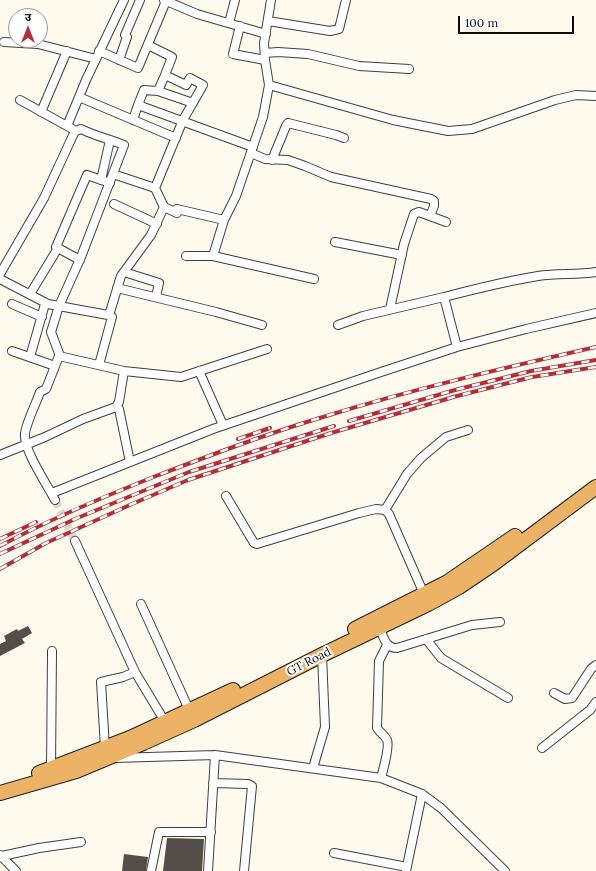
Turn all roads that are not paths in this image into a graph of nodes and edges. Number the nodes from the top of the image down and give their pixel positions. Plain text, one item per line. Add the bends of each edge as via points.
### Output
1 (124, 0) edge
2 (140, 0) edge
3 (235, 0) edge
4 (271, 0) edge
5 (346, 0) edge
6 (165, 1) edge
7 (268, 21) junction
8 (229, 23) junction
9 (240, 26) junction
10 (266, 34) junction
11 (4, 42) dead end
12 (148, 45) junction
13 (68, 51) junction
14 (98, 55) junction
15 (264, 56) junction
16 (119, 60) junction
17 (409, 69) dead end
18 (165, 75) junction
19 (269, 85) junction
20 (158, 91) junction
21 (596, 96) edge
22 (79, 97) junction
23 (20, 100) dead end
24 (193, 103) junction
25 (138, 105) junction
26 (41, 112) junction
27 (133, 120) junction
28 (183, 120) junction
29 (67, 126) junction
30 (75, 131) junction
31 (176, 138) junction
32 (344, 138) dead end
33 (110, 140) junction
34 (252, 150) junction
35 (272, 160) junction
36 (113, 174) junction
37 (101, 180) junction
38 (110, 182) junction
39 (155, 188) junction
40 (114, 204) dead end
41 (164, 208) junction
42 (430, 216) junction
43 (224, 220) junction
44 (446, 222) dead end
45 (157, 224) junction
46 (335, 242) dead end
47 (58, 248) junction
48 (402, 255) junction
49 (186, 256) dead end
50 (213, 256) junction
51 (80, 260) junction
52 (124, 272) junction
53 (596, 272) edge
54 (0, 274) edge
55 (0, 278) edge
56 (314, 279) dead end
57 (117, 288) junction
58 (30, 294) junction
59 (156, 297) junction
60 (444, 297) junction
61 (12, 304) dead end
62 (48, 304) junction
63 (59, 306) junction
64 (390, 309) junction
65 (596, 313) edge
66 (108, 315) junction
67 (42, 317) junction
68 (262, 325) dead end
69 (338, 325) dead end
70 (457, 347) junction
71 (267, 349) dead end
72 (12, 351) dead end
73 (60, 356) junction
74 (30, 357) junction
75 (99, 365) junction
76 (55, 366) junction
77 (124, 371) junction
78 (199, 372) junction
79 (116, 407) junction
80 (223, 425) junction
81 (468, 430) dead end
82 (26, 443) junction
83 (0, 455) edge
84 (130, 462) junction
85 (596, 477) edge
86 (596, 487) edge
87 (226, 496) dead end
88 (385, 510) junction
89 (554, 513) junction
90 (75, 541) tunnel mouth
91 (449, 587) junction
92 (424, 594) junction
93 (141, 604) dead end
94 (500, 622) dead end
95 (380, 628) junction
96 (426, 639) junction
97 (387, 645) junction
98 (52, 651) dead end
99 (322, 655) junction
100 (596, 665) edge
101 (135, 672) junction
102 (268, 677) junction
103 (554, 693) dead end
104 (508, 698) dead end
105 (596, 702) edge
106 (191, 716) junction
107 (168, 727) junction
108 (542, 748) dead end
109 (106, 753) junction
110 (215, 755) junction
111 (313, 768) junction
112 (52, 774) junction
113 (382, 778) junction
114 (213, 783) junction
115 (0, 784) edge
116 (0, 793) edge
117 (422, 794) junction
118 (211, 832) junction
119 (81, 842) dead end
120 (334, 853) dead end
121 (1, 855) edge
122 (407, 869) edge
123 (16, 871) edge
124 (151, 871) edge
125 (208, 871) edge
126 (244, 871) edge
127 (505, 871) edge

1 - 14 street
2 - 16 street via 125,36 127,37
3 - 8 street
4 - 7 street
5 - 7 street via 339,29 330,31
6 - 8 street
6 - 12 street
7 - 10 street
8 - 9 street
9 - 10 street
9 - 15 street via 233,54
10 - 15 street
11 - 13 street via 38,44
12 - 16 street via 138,68
12 - 18 street via 172,57
13 - 14 street
13 - 26 street
14 - 16 street
14 - 22 street
15 - 17 street via 278,52 308,54 359,66
15 - 19 street
18 - 20 street
18 - 24 street via 186,85 190,78 203,85
19 - 21 street via 393,120 448,131 472,129 576,95
19 - 34 street via 263,118
20 - 24 street
20 - 25 street via 144,90
22 - 27 street
22 - 29 street
23 - 26 street
24 - 28 street
25 - 27 street
25 - 28 street
26 - 29 street
27 - 31 street
28 - 31 street
28 - 34 street
29 - 30 street
30 - 33 street via 81,129
30 - 54 street via 44,198
31 - 39 street
32 - 35 street via 288,123
33 - 36 street via 124,145
33 - 37 street
34 - 35 street via 265,159
34 - 43 street via 236,196
35 - 42 street via 288,160 330,177 431,199 434,206
36 - 38 street
36 - 39 street
37 - 38 street
37 - 47 street via 87,175 56,246
38 - 51 street
39 - 41 street
40 - 45 street
41 - 43 street via 177,213 177,209
41 - 45 street
42 - 44 street
42 - 48 street via 419,212 414,214
43 - 50 street
45 - 52 street
46 - 48 street
47 - 51 street
47 - 58 street
48 - 64 street
49 - 50 street
50 - 56 street
51 - 63 street
52 - 57 street
52 - 59 street via 159,282
53 - 60 street via 538,276
55 - 58 street
57 - 59 street
57 - 66 street
58 - 62 street
59 - 68 street
60 - 64 street
60 - 70 street
61 - 67 street
62 - 63 street
62 - 67 street via 45,304
63 - 66 street
63 - 73 street via 52,332
64 - 69 street
65 - 70 street
66 - 75 street via 112,317
67 - 74 street
70 - 80 street
71 - 78 street
72 - 74 street
73 - 75 street
73 - 76 street
74 - 76 street
75 - 77 street
76 - 82 street via 46,389 40,392 25,433
77 - 78 street via 181,377
77 - 79 street
78 - 80 street
79 - 82 street
79 - 84 street via 119,409
80 - 84 street
81 - 88 street via 446,437 421,458
82 - 83 street
82 - 84 street via 54,496
85 - 89 highway, GT Road
86 - 89 highway, GT Road
87 - 88 street via 257,544 359,513 376,509
88 - 92 street
89 - 91 highway, GT Road via 492,564
90 - 101 street
91 - 92 highway, GT Road
91 - 95 highway, GT Road
92 - 102 highway, GT Road
93 - 106 street
94 - 96 street via 472,625
95 - 97 street
95 - 99 highway, GT Road
96 - 97 street via 396,648
96 - 104 street via 441,658
97 - 113 street via 381,654 378,668 377,728 388,742
98 - 112 street
99 - 102 highway, GT Road
99 - 111 street via 325,727
100 - 103 street via 572,698 565,699
101 - 107 street
101 - 109 street via 101,682
102 - 106 highway, GT Road
105 - 108 street via 590,710
106 - 107 highway, GT Road
107 - 109 highway, GT Road
109 - 110 street
109 - 112 highway, GT Road
110 - 111 street
110 - 114 street
111 - 113 street
112 - 115 highway, GT Road
112 - 116 highway, GT Road
113 - 117 street
114 - 118 street
114 - 126 street via 252,786
117 - 122 street
117 - 127 street via 441,808
118 - 124 street via 159,832
118 - 125 street
119 - 121 street
120 - 122 street
121 - 123 street

